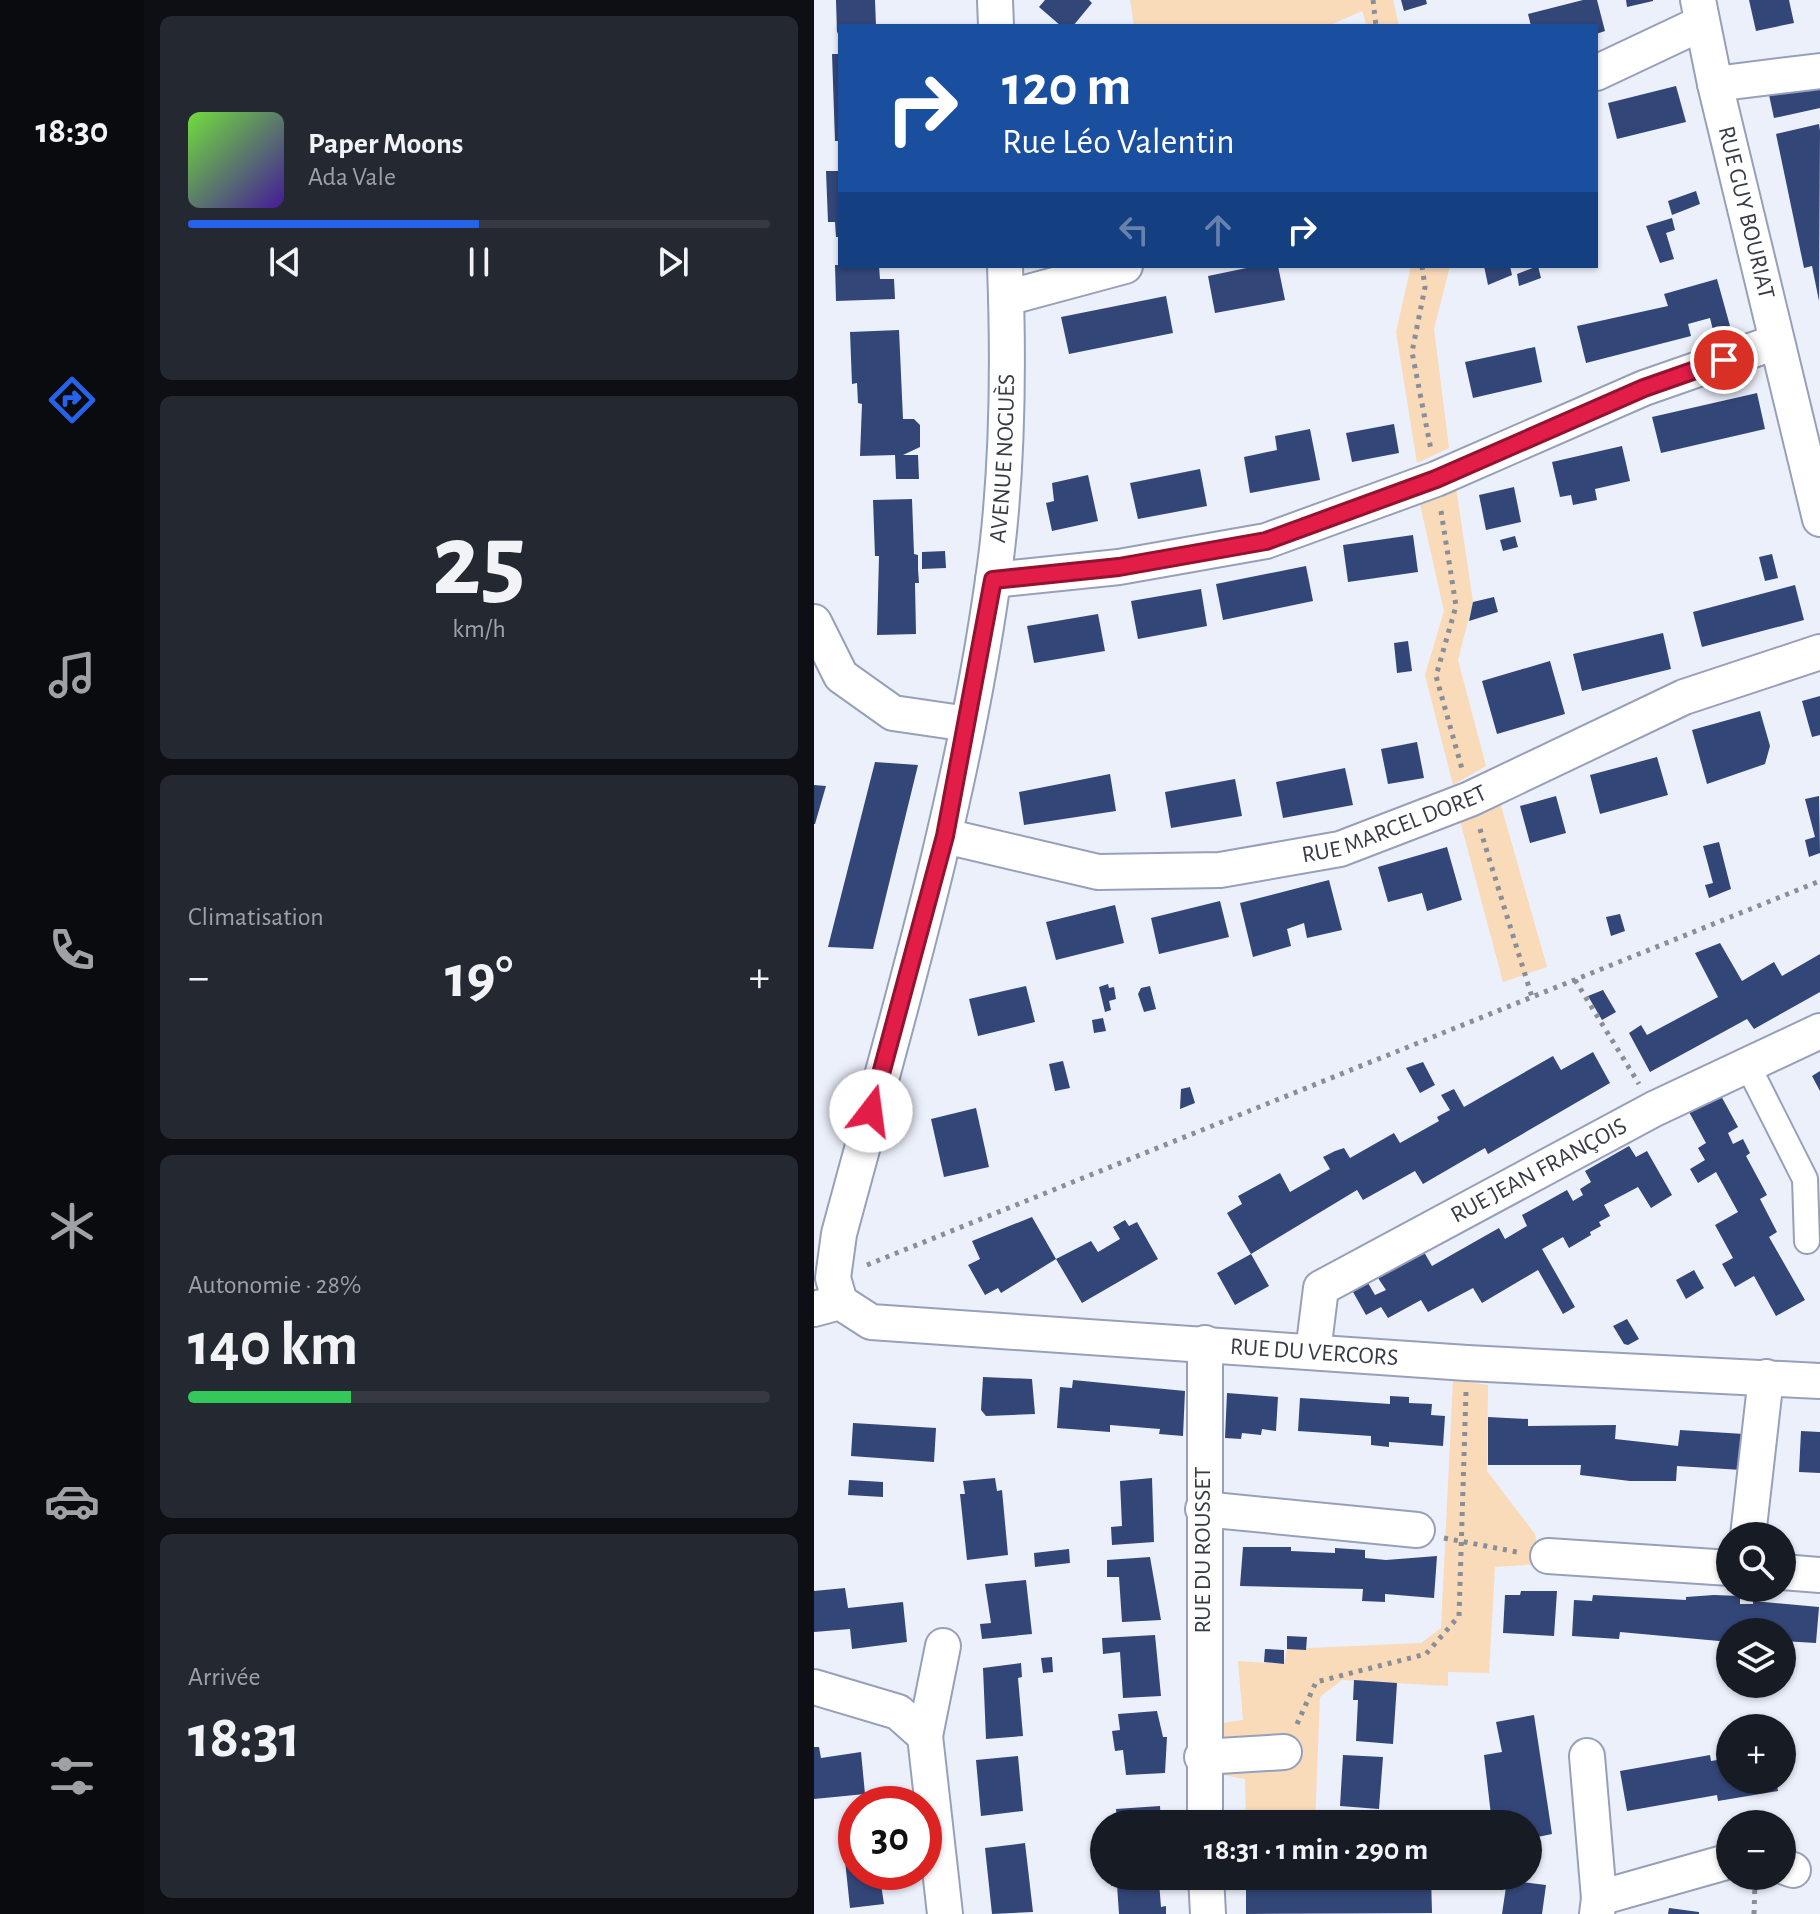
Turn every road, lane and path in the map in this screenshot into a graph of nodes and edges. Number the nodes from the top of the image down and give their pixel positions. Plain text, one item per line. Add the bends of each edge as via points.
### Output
1 (995, 0) edge
2 (1373, 0) edge
3 (1700, 11) edge
4 (996, 24) edge
5 (1376, 24) edge
6 (1820, 71) edge
7 (1598, 72) edge
8 (1715, 84) junction
9 (1110, 268) edge
10 (1422, 268) edge
11 (1006, 282) edge
12 (1776, 342) junction
13 (1436, 479) junction
14 (1820, 519) edge
15 (993, 580) junction
16 (814, 622) edge
17 (1820, 652) edge
18 (968, 724) junction
19 (1470, 799) junction
20 (945, 836) junction
21 (1820, 881) edge
22 (1575, 980) junction
23 (1532, 997) junction
24 (1820, 1031) edge
25 (1747, 1064) junction
26 (1654, 1109) junction
27 (1807, 1241) dead end
28 (829, 1296) edge
29 (814, 1334) edge
30 (1205, 1343) junction
31 (1313, 1352) junction
32 (1467, 1363) junction
33 (1766, 1377) junction
34 (1820, 1381) edge
35 (1203, 1509) junction
36 (1750, 1522) edge
37 (1417, 1530) joint
38 (1461, 1544) junction
39 (1548, 1556) joint
40 (1716, 1567) edge
41 (1796, 1573) edge
42 (1820, 1575) edge
43 (943, 1646) dead end
44 (814, 1687) edge
45 (925, 1736) junction
46 (1284, 1752) joint
47 (1587, 1756) dead end
48 (1202, 1757) junction
49 (1204, 1810) edge
50 (1716, 1866) edge
51 (1207, 1890) edge
52 (1755, 1890) edge
53 (1598, 1906) edge
54 (945, 1914) edge
55 (1208, 1914) edge
56 (1754, 1914) edge

1 - 4 street
2 - 5 path
3 - 7 street
3 - 8 street, RUE GUY BOURIAT
6 - 8 street
8 - 12 street, RUE GUY BOURIAT
9 - 11 street
10 - 13 path via 1425,287 1412,352
11 - 15 street, AVENUE NOGUÈS via 1007,424
12 - 13 street via 1644,388
12 - 14 street, RUE GUY BOURIAT
13 - 15 street via 1266,541 1119,567
13 - 19 path via 1456,606 1436,676
15 - 18 street, AVENUE NOGUÈS
16 - 18 street via 841,676 893,713
17 - 19 street, RUE MARCEL DORET via 1684,697
18 - 20 street, AVENUE NOGUÈS
19 - 20 street, RUE MARCEL DORET via 1340,849 1220,870 1098,872
19 - 23 path
20 - 28 street, AVENUE NOGUÈS via 839,1234
21 - 22 path
22 - 23 path
22 - 26 path
23 - 28 path
24 - 25 street, RUE JEAN FRANÇOIS
25 - 26 street, RUE JEAN FRANÇOIS
25 - 27 street via 1805,1179
26 - 31 street, RUE JEAN FRANÇOIS via 1321,1288
28 - 29 street
28 - 30 street, RUE DU VERCORS via 871,1322
30 - 31 street, RUE DU VERCORS
30 - 35 street, RUE DU ROUSSET
31 - 32 street, RUE DU VERCORS
32 - 33 street, RUE DU VERCORS
32 - 38 path
33 - 34 street, RUE DU VERCORS
33 - 36 street
35 - 37 street
35 - 48 street, RUE DU ROUSSET
37 - 38 path
38 - 39 path
38 - 46 path via 1459,1616 1435,1645 1426,1654 1316,1682
39 - 40 street
41 - 42 street
43 - 45 street
44 - 45 street via 898,1712
45 - 54 street
46 - 48 street
47 - 53 street
48 - 49 street, RUE DU ROUSSET
50 - 53 street
51 - 55 street
52 - 56 path

